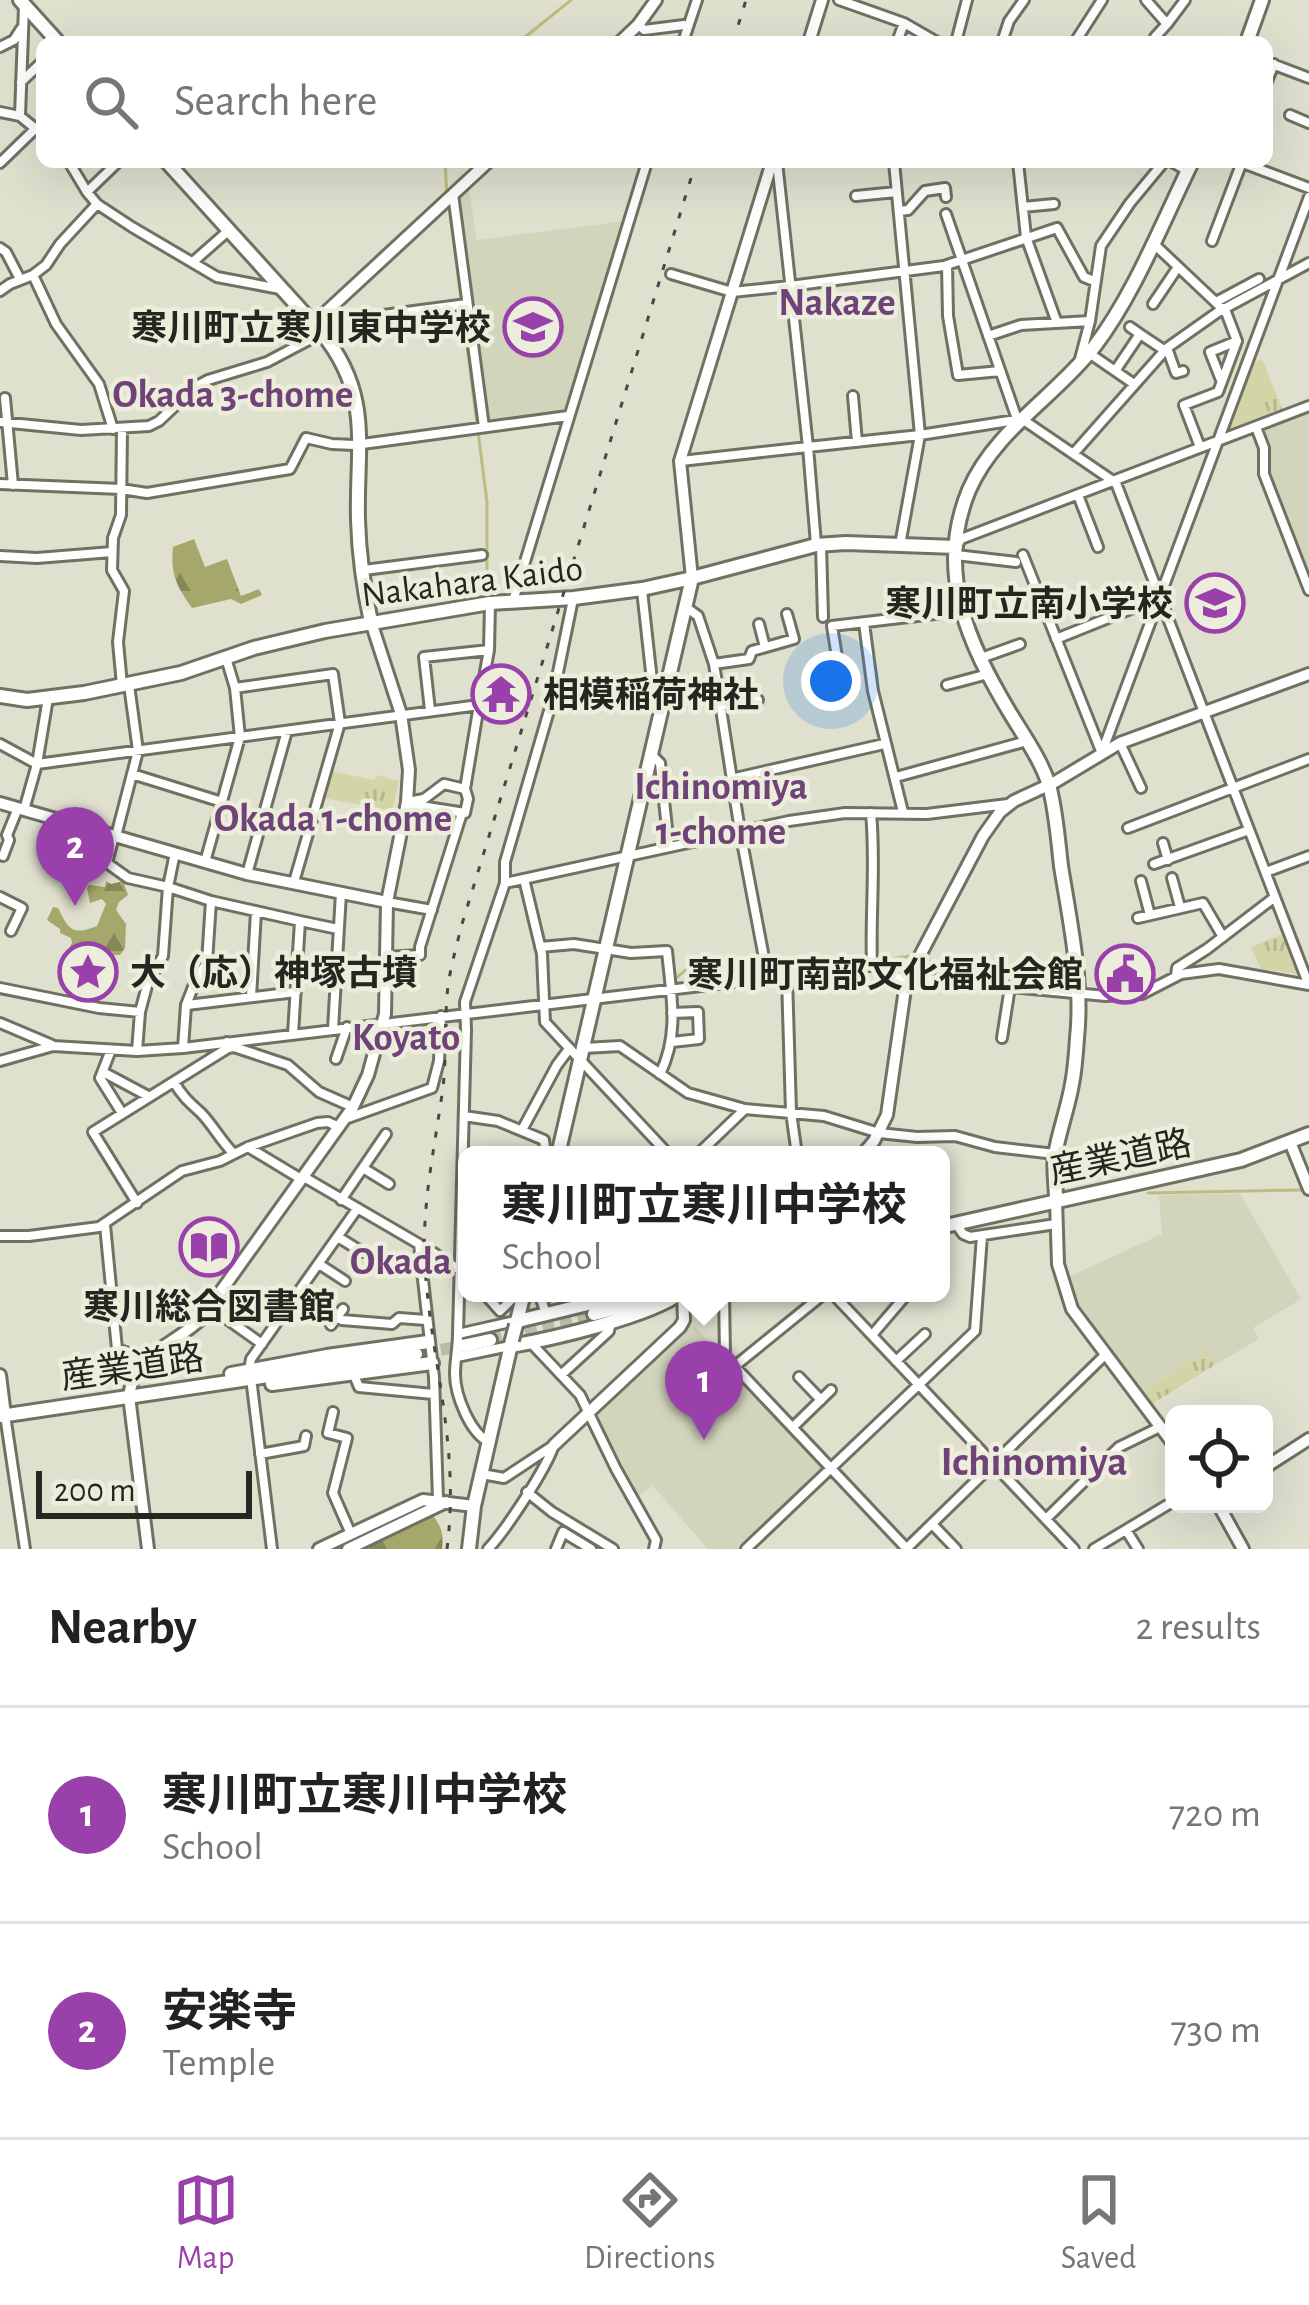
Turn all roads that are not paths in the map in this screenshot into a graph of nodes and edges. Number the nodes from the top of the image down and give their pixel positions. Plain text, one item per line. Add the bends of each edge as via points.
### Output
1 (656, 0) edge
2 (697, 0) edge
3 (822, 0) edge
4 (967, 0) edge
5 (1024, 0) edge
6 (1102, 0) edge
7 (1146, 0) edge
8 (1262, 0) edge
9 (846, 1) edge
10 (22, 2) edge
11 (1186, 5) edge
12 (904, 23) junction
13 (1167, 24) junction
14 (638, 25) junction
15 (23, 26) junction
16 (688, 28) junction
17 (53, 36) edge
18 (626, 36) edge
19 (685, 36) edge
20 (811, 36) edge
21 (899, 36) edge
22 (927, 36) edge
23 (958, 36) edge
24 (1004, 36) edge
25 (1079, 36) edge
26 (1157, 36) edge
27 (1249, 36) edge
28 (0, 47) edge
29 (1273, 64) edge
30 (36, 67) edge
31 (1309, 78) edge
32 (20, 82) junction
33 (0, 112) edge
34 (20, 116) junction
35 (1294, 120) dead end
36 (1309, 123) edge
37 (36, 129) edge
38 (36, 133) edge
39 (0, 163) edge
40 (73, 168) edge
41 (112, 168) edge
42 (171, 168) edge
43 (481, 168) edge
44 (645, 168) edge
45 (773, 168) edge
46 (776, 168) edge
47 (894, 168) edge
48 (1019, 168) edge
49 (1162, 168) edge
50 (1189, 168) edge
51 (1239, 168) edge
52 (1255, 168) edge
53 (87, 192) junction
54 (896, 192) junction
55 (1309, 192) edge
56 (453, 194) junction
57 (856, 196) dead end
58 (946, 197) dead end
59 (97, 204) junction
60 (1054, 204) dead end
61 (1023, 207) junction
62 (898, 211) junction
63 (946, 214) dead end
64 (228, 231) junction
65 (1027, 237) junction
66 (1212, 241) dead end
67 (1153, 242) junction
68 (0, 248) edge
69 (962, 260) junction
70 (194, 262) junction
71 (1309, 263) edge
72 (947, 265) junction
73 (1178, 267) junction
74 (905, 272) junction
75 (670, 274) dead end
76 (33, 275) junction
77 (20, 279) junction
78 (1259, 279) dead end
79 (1278, 280) junction
80 (1087, 281) junction
81 (790, 286) junction
82 (282, 289) junction
83 (0, 291) edge
84 (732, 292) junction
85 (1154, 298) dead end
86 (467, 304) junction
87 (1220, 305) junction
88 (1090, 321) junction
89 (1057, 323) junction
90 (1130, 327) dead end
91 (318, 328) junction
92 (1140, 334) junction
93 (988, 335) junction
94 (1238, 341) junction
95 (1163, 348) junction
96 (1089, 353) junction
97 (1078, 366) junction
98 (1115, 370) junction
99 (1000, 371) junction
100 (1183, 371) dead end
101 (1132, 382) junction
102 (1222, 382) junction
103 (853, 396) dead end
104 (5, 398) dead end
105 (1309, 406) edge
106 (568, 416) junction
107 (1019, 419) junction
108 (4, 422) edge
109 (1256, 427) junction
110 (479, 428) junction
111 (118, 429) junction
112 (920, 435) junction
113 (1219, 440) junction
114 (857, 442) junction
115 (360, 443) junction
116 (808, 447) junction
117 (1199, 447) junction
118 (1072, 452) junction
119 (680, 461) junction
120 (1114, 481) junction
121 (0, 484) edge
122 (13, 485) junction
123 (121, 489) junction
124 (1078, 495) junction
125 (900, 544) junction
126 (1094, 544) dead end
127 (819, 545) junction
128 (956, 551) junction
129 (112, 552) junction
130 (482, 555) dead end
131 (0, 556) edge
132 (364, 570) junction
133 (692, 578) junction
134 (642, 589) junction
135 (1309, 590) edge
136 (1159, 597) junction
137 (574, 598) junction
138 (513, 602) junction
139 (490, 603) junction
140 (687, 608) junction
141 (960, 611) junction
142 (825, 612) dead end
143 (787, 614) dead end
144 (371, 622) junction
145 (864, 623) junction
146 (759, 624) dead end
147 (1056, 639) junction
148 (765, 647) junction
149 (1016, 647) dead end
150 (488, 650) junction
151 (833, 651) dead end
152 (226, 658) junction
153 (980, 659) junction
154 (714, 664) junction
155 (988, 674) junction
156 (1309, 674) edge
157 (126, 684) junction
158 (954, 686) dead end
159 (235, 688) junction
160 (48, 698) junction
161 (2, 699) edge
162 (758, 700) dead end
163 (664, 704) junction
164 (478, 705) junction
165 (720, 706) junction
166 (430, 710) junction
167 (1204, 712) junction
168 (401, 714) junction
169 (340, 723) junction
170 (287, 730) junction
171 (240, 737) junction
172 (1027, 741) junction
173 (884, 743) junction
174 (1120, 743) junction
175 (0, 744) edge
176 (138, 752) junction
177 (1102, 752) junction
178 (652, 755) junction
179 (1309, 759) edge
180 (38, 764) junction
181 (132, 774) junction
182 (896, 777) junction
183 (731, 779) junction
184 (1049, 786) junction
185 (1141, 788) dead end
186 (1233, 788) junction
187 (465, 789) junction
188 (222, 802) junction
189 (406, 802) junction
190 (0, 803) edge
191 (1010, 804) junction
192 (21, 809) junction
193 (903, 812) junction
194 (462, 813) junction
195 (871, 813) junction
196 (1128, 828) dead end
197 (1249, 830) junction
198 (740, 831) junction
199 (5, 834) edge
200 (115, 836) junction
201 (1163, 843) dead end
202 (669, 847) junction
203 (7, 853) edge
204 (175, 853) junction
205 (629, 856) junction
206 (1309, 856) edge
207 (1168, 860) junction
208 (205, 862) junction
209 (1154, 865) dead end
210 (1266, 872) junction
211 (247, 874) junction
212 (1172, 878) dead end
213 (524, 879) junction
214 (1142, 881) dead end
215 (294, 882) junction
216 (506, 884) junction
217 (168, 887) junction
218 (340, 892) junction
219 (0, 897) edge
220 (1275, 897) junction
221 (211, 902) junction
222 (387, 902) junction
223 (1180, 908) junction
224 (432, 910) junction
225 (256, 912) junction
226 (1150, 915) junction
227 (0, 917) edge
228 (1138, 918) dead end
229 (300, 921) junction
230 (338, 929) junction
231 (1223, 938) junction
232 (540, 947) junction
233 (606, 947) junction
234 (386, 957) junction
235 (872, 965) junction
236 (1177, 973) junction
237 (787, 976) junction
238 (768, 979) junction
239 (906, 982) junction
240 (1309, 985) edge
241 (670, 986) junction
242 (1010, 987) junction
243 (0, 988) edge
244 (1077, 991) junction
245 (296, 992) junction
246 (251, 997) junction
247 (595, 997) junction
248 (543, 1004) junction
249 (186, 1005) junction
250 (140, 1012) junction
251 (464, 1013) junction
252 (672, 1013) junction
253 (441, 1016) junction
254 (383, 1022) junction
255 (0, 1023) edge
256 (346, 1028) junction
257 (333, 1029) junction
258 (293, 1034) junction
259 (1002, 1038) dead end
260 (672, 1042) junction
261 (228, 1045) junction
262 (53, 1046) junction
263 (183, 1048) junction
264 (111, 1050) junction
265 (137, 1051) junction
266 (577, 1052) junction
267 (336, 1059) dead end
268 (0, 1061) edge
269 (103, 1072) junction
270 (660, 1074) junction
271 (173, 1082) junction
272 (149, 1096) junction
273 (745, 1109) junction
274 (791, 1112) junction
275 (122, 1113) junction
276 (464, 1116) junction
277 (347, 1117) junction
278 (522, 1130) junction
279 (879, 1132) junction
280 (386, 1134) dead end
281 (1309, 1134) edge
282 (1290, 1142) junction
283 (464, 1146) edge
284 (545, 1146) edge
285 (560, 1146) edge
286 (661, 1146) edge
287 (706, 1146) edge
288 (796, 1146) edge
289 (869, 1146) edge
290 (248, 1147) junction
291 (234, 1154) junction
292 (1055, 1154) junction
293 (363, 1168) junction
294 (304, 1179) junction
295 (389, 1184) dead end
296 (1308, 1186) edge
297 (341, 1200) junction
298 (1056, 1200) junction
299 (136, 1204) junction
300 (357, 1210) junction
301 (1056, 1224) junction
302 (105, 1225) junction
303 (950, 1226) edge
304 (950, 1227) edge
305 (0, 1236) edge
306 (338, 1237) junction
307 (982, 1237) junction
308 (362, 1252) dead end
309 (434, 1253) dead end
310 (319, 1264) junction
311 (458, 1268) edge
312 (345, 1281) dead end
313 (461, 1302) edge
314 (522, 1302) edge
315 (542, 1302) edge
316 (596, 1302) edge
317 (641, 1302) edge
318 (669, 1302) edge
319 (679, 1302) edge
320 (724, 1302) edge
321 (817, 1302) edge
322 (838, 1302) edge
323 (900, 1302) edge
324 (210, 1307) junction
325 (546, 1314) junction
326 (594, 1314) tunnel mouth
327 (337, 1317) dead end
328 (425, 1320) junction
329 (611, 1321) junction
330 (514, 1333) junction
331 (925, 1334) dead end
332 (872, 1335) junction
333 (490, 1340) tunnel mouth
334 (428, 1342) junction
335 (530, 1342) junction
336 (262, 1344) junction
337 (459, 1346) junction
338 (416, 1354) tunnel mouth
339 (1105, 1355) junction
340 (146, 1359) junction
341 (896, 1361) junction
342 (432, 1363) junction
343 (734, 1366) junction
344 (249, 1370) junction
345 (0, 1375) edge
346 (354, 1375) junction
347 (561, 1375) junction
348 (799, 1377) dead end
349 (212, 1384) junction
350 (919, 1384) junction
351 (252, 1386) junction
352 (183, 1388) junction
353 (831, 1390) dead end
354 (433, 1394) junction
355 (129, 1396) junction
356 (820, 1400) junction
357 (333, 1412) dead end
358 (590, 1412) junction
359 (2, 1415) edge
360 (793, 1427) junction
361 (1160, 1427) junction
362 (1165, 1433) edge
363 (306, 1436) dead end
364 (1309, 1439) edge
365 (489, 1442) junction
366 (554, 1445) junction
367 (260, 1454) junction
368 (1273, 1462) edge
369 (994, 1464) junction
370 (832, 1468) junction
371 (482, 1474) junction
372 (527, 1492) junction
373 (436, 1503) junction
374 (474, 1506) junction
375 (1165, 1506) edge
376 (1223, 1513) edge
377 (1046, 1519) junction
378 (932, 1524) junction
379 (1126, 1530) junction
380 (351, 1534) junction
381 (1101, 1547) edge
382 (748, 1548) edge
383 (25, 1549) edge
384 (148, 1549) edge
385 (272, 1549) edge
386 (320, 1549) edge
387 (348, 1549) edge
388 (469, 1549) edge
389 (488, 1549) edge
390 (556, 1549) edge
391 (591, 1549) edge
392 (613, 1549) edge
393 (654, 1549) edge
394 (906, 1549) edge
395 (956, 1549) edge
396 (1074, 1549) edge
397 (1138, 1549) edge
398 (1244, 1549) edge

1 - 14 street
2 - 16 street
3 - 20 street
4 - 23 street
5 - 24 street
6 - 25 street
7 - 13 street
8 - 27 main road
9 - 12 street
10 - 15 street
10 - 17 main road
11 - 13 street
12 - 21 street
12 - 22 street
13 - 26 street
14 - 16 street
14 - 18 street
15 - 28 street
15 - 32 street
16 - 19 street
29 - 31 street
30 - 32 street
32 - 34 street
33 - 34 street
34 - 37 street
35 - 36 street
38 - 39 street
40 - 53 street
41 - 53 street
42 - 64 main road
43 - 56 street
44 - 106 street
45 - 84 street
46 - 81 street
47 - 54 street
48 - 61 street
49 - 80 street via 1101,246
50 - 67 main road
51 - 66 street
52 - 55 street
53 - 59 street
54 - 57 street
54 - 62 street
55 - 79 street
56 - 86 street
56 - 91 street
58 - 62 street via 945,188 925,190 924,199
59 - 70 street
59 - 76 street
60 - 61 street
61 - 65 street
62 - 74 street
63 - 69 street
64 - 70 street
64 - 82 main road
65 - 69 street
65 - 80 street via 1060,229
65 - 89 street
67 - 73 street
67 - 96 main road
68 - 77 street
69 - 72 street
69 - 93 street
70 - 82 street via 227,280
71 - 79 street
72 - 74 street
72 - 99 street via 958,375
73 - 85 street
73 - 87 street
74 - 81 street
74 - 112 street
75 - 84 street
76 - 77 street
76 - 111 street
77 - 83 street
78 - 87 street
79 - 87 street
79 - 113 street
80 - 88 street
81 - 84 street
81 - 116 street
82 - 91 main road
84 - 119 street
86 - 91 street
86 - 110 street
87 - 94 street
87 - 95 street
88 - 89 street
88 - 97 street
89 - 93 street
90 - 92 street
91 - 111 street via 267,362 195,387 159,422
91 - 115 main road via 350,380
92 - 95 street
92 - 98 street
93 - 99 street
94 - 102 street
94 - 102 street via 1210,352
95 - 100 street via 1176,373
95 - 101 street
96 - 97 main road
96 - 98 street
97 - 107 main road
98 - 101 street
99 - 107 street
101 - 118 street
102 - 117 street via 1184,405
103 - 114 street
104 - 108 street
105 - 109 street
106 - 110 street
106 - 138 street
107 - 112 street
107 - 118 street
107 - 128 main road via 969,491
108 - 111 street
108 - 122 street
109 - 113 street
109 - 135 street via 1264,474
110 - 115 street
111 - 123 street
112 - 114 street
112 - 125 street
113 - 117 street
113 - 136 street
114 - 116 street
115 - 123 street via 306,438 290,469 148,493
115 - 132 main road
116 - 119 street
116 - 127 street
117 - 120 street
118 - 120 street
119 - 133 street
120 - 124 street
120 - 136 street
121 - 122 street
122 - 123 street
123 - 129 street
124 - 126 street
124 - 128 street via 962,539
125 - 127 main road, Nakahara Kaido
125 - 128 main road, Nakahara Kaido
127 - 133 main road, Nakahara Kaido
127 - 142 street
128 - 141 main road
128 - 147 street via 1013,558
129 - 131 street
129 - 157 street via 124,591 118,642
130 - 132 street
132 - 144 main road
133 - 134 main road, Nakahara Kaido
133 - 140 main road
134 - 137 main road, Nakahara Kaido
134 - 163 street via 654,699
136 - 147 street
136 - 167 street
136 - 177 street
137 - 138 main road, Nakahara Kaido
137 - 216 street via 505,862
138 - 139 main road, Nakahara Kaido
139 - 144 main road, Nakahara Kaido
139 - 150 street
140 - 154 street via 698,616
140 - 163 main road
141 - 145 street
141 - 153 main road
143 - 148 street via 794,639
144 - 152 main road, Nakahara Kaido
144 - 168 street
145 - 151 street via 832,626
145 - 173 street
146 - 148 street
147 - 177 street
148 - 154 street via 749,659
149 - 153 street
150 - 164 street
150 - 166 street via 424,657
152 - 157 main road, Nakahara Kaido
152 - 159 street
153 - 155 main road
154 - 165 street
155 - 158 street
155 - 172 main road
156 - 167 street
157 - 160 main road, Nakahara Kaido
157 - 176 street
159 - 169 street via 333,674
159 - 171 street
160 - 161 main road, Nakahara Kaido
160 - 180 street
162 - 165 street
163 - 178 main road
164 - 166 street
164 - 187 street
165 - 183 street
166 - 168 street
167 - 174 street
167 - 186 street
168 - 169 street
168 - 189 street
169 - 170 street
169 - 215 street
170 - 171 street
170 - 211 street
171 - 176 street
171 - 188 street
172 - 182 street
172 - 184 main road
173 - 182 street
173 - 183 street
174 - 177 street
174 - 185 street
175 - 180 street
176 - 180 street
176 - 181 street
177 - 184 street
178 - 202 street via 660,763
178 - 205 main road
179 - 186 street
180 - 192 street
181 - 188 street
181 - 200 street
182 - 193 street
183 - 198 street
184 - 191 street
184 - 244 main road
186 - 196 street
186 - 197 street
187 - 189 street via 445,784
187 - 194 street
188 - 208 street
189 - 194 street
189 - 222 street
190 - 192 street
191 - 193 street
191 - 239 street via 983,836
192 - 199 street
192 - 200 street
193 - 195 street
194 - 224 street
195 - 198 street
195 - 235 street
197 - 207 street
197 - 210 street
198 - 202 street
198 - 238 street
199 - 203 street
200 - 204 street
200 - 217 street via 107,863 128,878
201 - 207 street
202 - 205 street
204 - 208 street
204 - 217 street
205 - 213 street
205 - 233 main road
206 - 210 street
207 - 209 street
208 - 211 street
210 - 220 street
211 - 215 street
212 - 223 street
213 - 216 street
213 - 232 street
214 - 226 street
215 - 218 street
216 - 251 street
217 - 221 street
217 - 250 street via 163,956
218 - 222 street
218 - 230 street
219 - 227 street via 22,908 12,927
220 - 231 street
220 - 240 street
221 - 225 street
221 - 249 street via 207,962
222 - 224 street
222 - 234 street
223 - 226 street
223 - 231 street via 1203,903
224 - 234 street via 420,955
225 - 229 street
225 - 246 street
226 - 228 street
229 - 230 street
229 - 245 street
230 - 257 street
231 - 236 street
232 - 233 street
232 - 248 street
233 - 241 street via 667,951
233 - 247 main road
234 - 254 street
235 - 237 street
235 - 239 street
236 - 240 street via 1219,970
236 - 244 street via 1133,996
237 - 238 street
237 - 274 street
238 - 241 street
239 - 242 street via 956,978
239 - 279 street
241 - 247 street
241 - 252 street
242 - 244 street
242 - 259 street
243 - 250 street
244 - 292 main road via 1072,1084
245 - 246 street
245 - 258 street
246 - 249 street
247 - 248 street
247 - 266 main road
248 - 251 street
248 - 266 street via 544,1022
249 - 263 street
250 - 265 street
251 - 253 street
251 - 276 street
252 - 260 street
252 - 260 street via 698,1012 699,1039
253 - 254 street
253 - 277 street via 432,1088
254 - 256 street
254 - 277 street
255 - 262 street
256 - 257 street
256 - 267 street
257 - 258 street
258 - 261 street
260 - 270 street
261 - 263 street
261 - 271 street
261 - 277 street via 288,1066
262 - 264 street
262 - 268 street
263 - 265 street
264 - 265 street
264 - 269 street
266 - 270 street via 620,1046
266 - 278 street via 556,1065
266 - 285 main road
266 - 286 street
269 - 272 street
269 - 275 street
270 - 273 street via 688,1093
271 - 272 street
271 - 291 street
272 - 275 street
273 - 274 street
273 - 287 street
274 - 279 street
274 - 288 street
275 - 299 street via 93,1132
276 - 278 street
276 - 283 street
277 - 290 street
277 - 294 street
278 - 284 street
279 - 289 street
279 - 292 street
280 - 293 street
281 - 282 main road, 産業道路
282 - 296 street
282 - 298 main road, 産業道路
290 - 291 street
290 - 294 street
291 - 299 street via 182,1171
292 - 298 main road
293 - 295 street
293 - 297 street
294 - 297 street
294 - 324 street
297 - 300 street
298 - 301 street
298 - 303 main road, 産業道路
299 - 302 street
300 - 306 street
300 - 328 street via 419,1244
301 - 307 street
301 - 339 street via 1066,1294
302 - 305 street
302 - 340 street via 117,1349
304 - 307 street
306 - 308 street
306 - 310 street
307 - 350 street via 975,1331
309 - 311 street
310 - 312 street
310 - 336 street
313 - 337 street
314 - 330 main road
315 - 325 street
316 - 325 main road
317 - 326 main road
318 - 329 main road
319 - 358 street via 680,1328
320 - 343 street via 725,1356
321 - 343 street
322 - 332 street
323 - 332 street
324 - 336 street
324 - 340 street
325 - 330 main road
327 - 328 street via 358,1325
328 - 334 street
329 - 335 main road
329 - 347 street
330 - 335 main road
330 - 337 street
330 - 337 street
330 - 365 main road
331 - 341 street
332 - 341 street
333 - 337 main road
334 - 342 street
334 - 344 main road
335 - 347 street
336 - 344 street
337 - 365 street via 455,1376 465,1410
338 - 349 main road, 産業道路
339 - 361 street
339 - 369 street
340 - 355 street
341 - 350 street
342 - 346 main road
342 - 354 street
343 - 360 street
344 - 352 main road
345 - 359 street
346 - 351 main road
346 - 354 street via 359,1387
347 - 358 street
348 - 356 street
349 - 351 main road
349 - 352 main road, 産業道路
350 - 369 street
350 - 370 street
351 - 367 street
352 - 355 main road, 産業道路
353 - 356 street
354 - 373 street
355 - 359 main road, 産業道路
355 - 384 street
356 - 360 street
357 - 380 street via 328,1433 346,1438 333,1493
358 - 366 street
358 - 393 street
359 - 383 street
360 - 370 street
361 - 362 street
361 - 377 street via 1119,1447
363 - 367 street via 304,1446
364 - 368 street
365 - 371 main road
366 - 371 street via 504,1478
366 - 372 street
367 - 385 street
369 - 377 street
369 - 378 street
370 - 382 street
370 - 394 street
371 - 374 main road
372 - 389 street
372 - 392 street
373 - 374 street
373 - 380 street
373 - 387 street
374 - 388 main road
375 - 379 street
376 - 398 street
377 - 396 street
378 - 394 street
378 - 395 street
379 - 381 street
379 - 397 street
380 - 386 street
390 - 391 street via 562,1532

